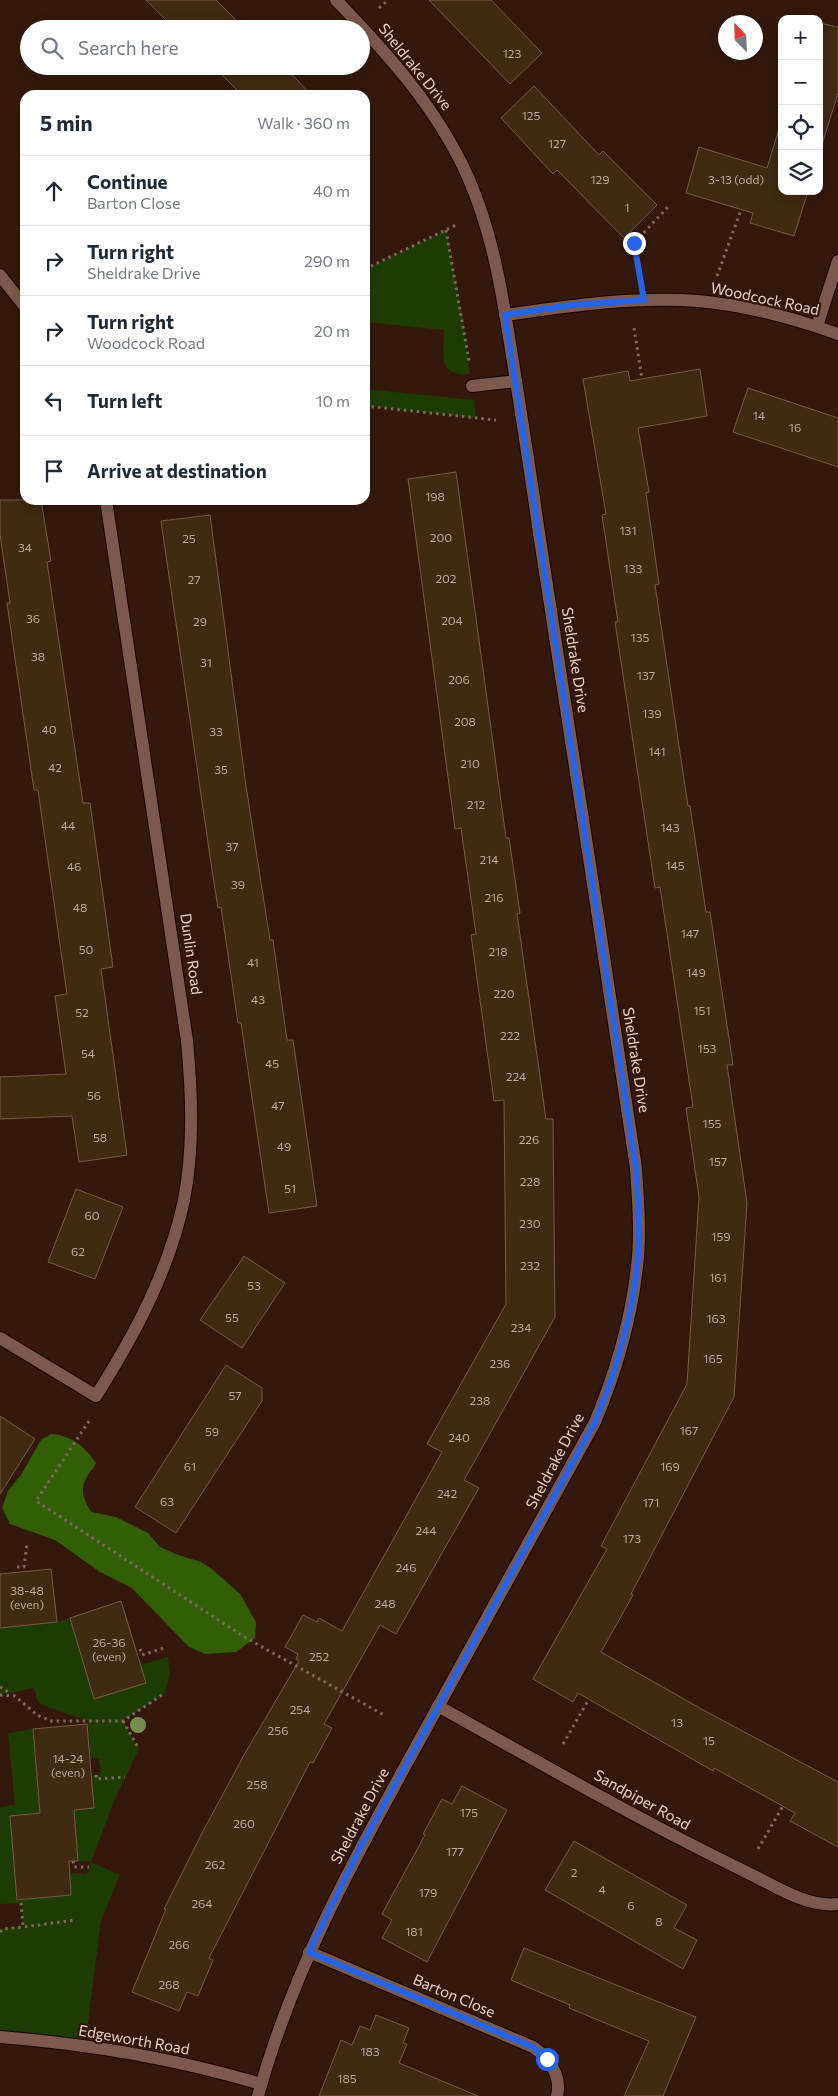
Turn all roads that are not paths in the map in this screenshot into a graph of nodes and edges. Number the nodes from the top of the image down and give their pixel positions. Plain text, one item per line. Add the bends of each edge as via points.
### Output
1 (336, 0) edge
2 (355, 20) edge
3 (370, 35) edge
4 (838, 261) edge
5 (0, 274) edge
6 (20, 300) edge
7 (505, 315) junction
8 (817, 326) junction
9 (838, 334) edge
10 (516, 381) junction
11 (472, 386) road end
12 (107, 505) edge
13 (0, 1338) edge
14 (438, 1706) junction
15 (838, 1904) edge
16 (309, 1952) junction
17 (0, 2036) edge
18 (260, 2090) edge
19 (557, 2096) edge

1 - 2 street, Sheldrake Drive
3 - 7 street, Sheldrake Drive via 425,101 454,148 482,213
4 - 8 street
5 - 6 street
7 - 8 street, Woodcock Road via 572,305 644,300 707,302 774,314
7 - 10 street, Sheldrake Drive
8 - 9 street, Woodcock Road
10 - 11 street
10 - 14 street, Sheldrake Drive via 636,1168 637,1266 620,1350 610,1387 595,1422
12 - 13 street, Dunlin Road via 191,1080 187,1182 184,1201 153,1294 96,1396
14 - 15 street, Sandpiper Road via 698,1850 795,1896 821,1904
14 - 16 street, Sheldrake Drive via 358,1852
16 - 18 street, Sheldrake Drive
16 - 19 street, Barton Close via 533,2047 553,2067 558,2083
17 - 18 street, Edgeworth Road via 119,2052 223,2073

